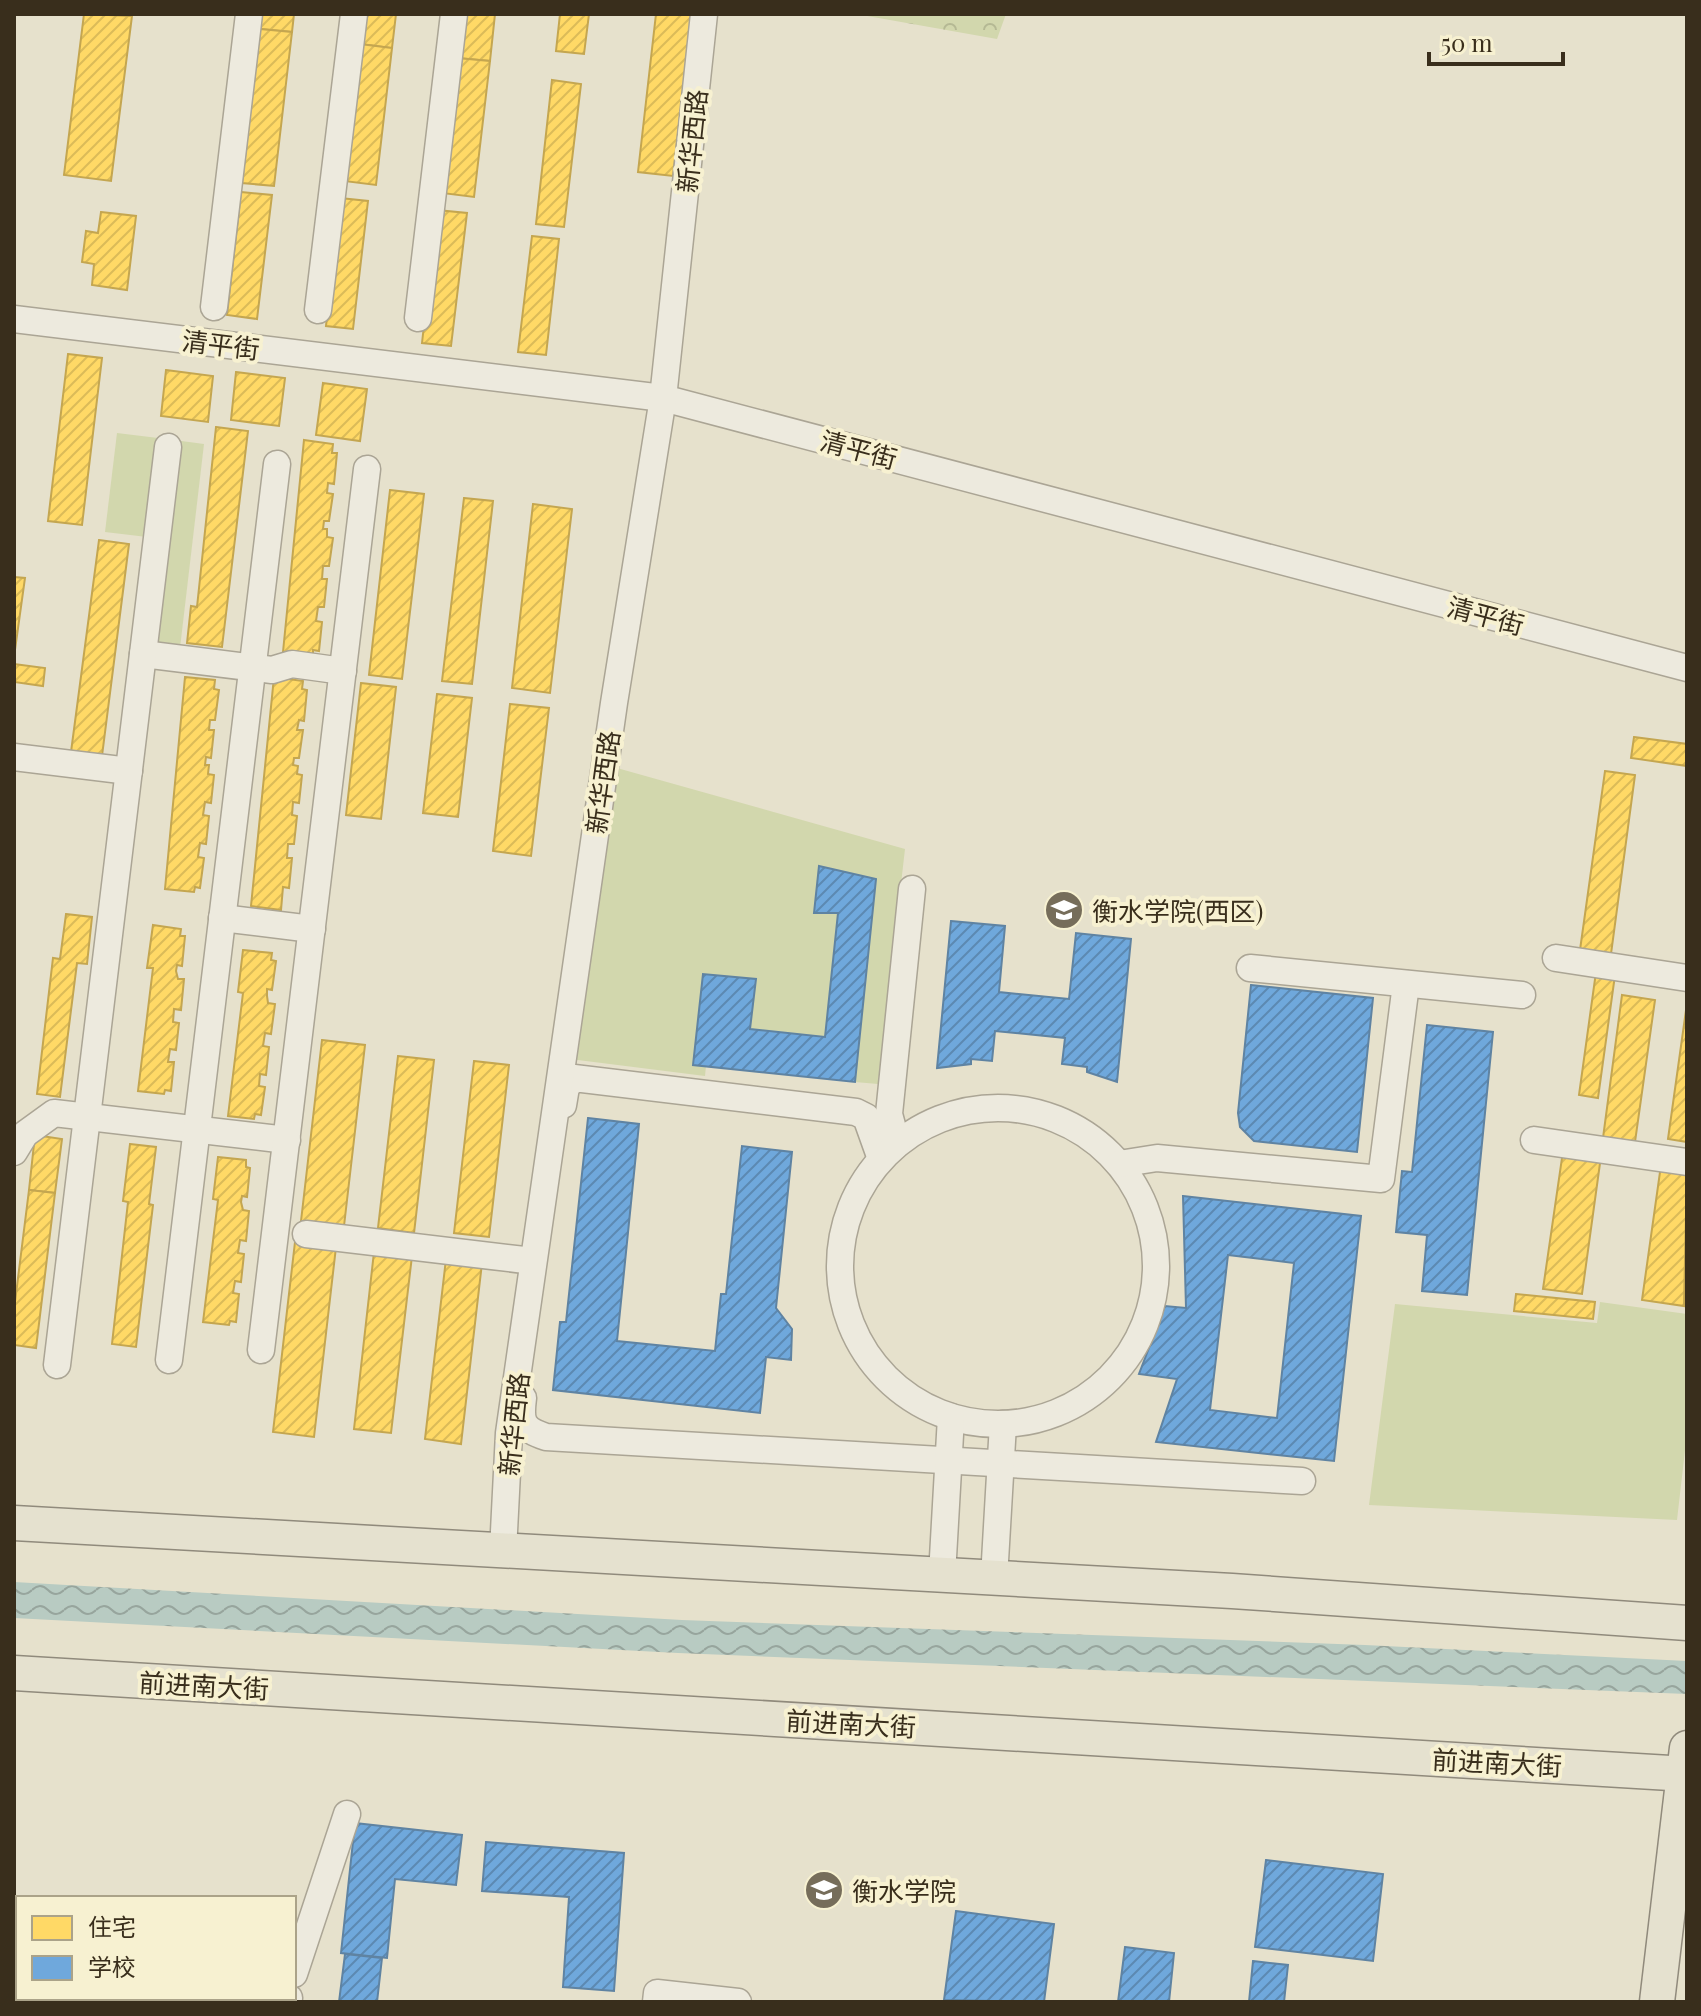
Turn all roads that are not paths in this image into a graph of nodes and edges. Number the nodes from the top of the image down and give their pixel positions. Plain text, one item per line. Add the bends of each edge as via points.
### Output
1 (249, 14) edge
2 (354, 14) edge
3 (454, 14) edge
4 (704, 14) edge
5 (214, 307) dead end
6 (318, 310) dead end
7 (418, 318) dead end
8 (14, 319) edge
9 (663, 398) junction
10 (168, 447) dead end
11 (277, 464) dead end
12 (367, 469) dead end
13 (143, 654) junction
14 (252, 668) junction
15 (1687, 668) edge
16 (343, 671) junction
17 (14, 757) edge
18 (129, 771) junction
19 (912, 889) dead end
20 (222, 918) junction
21 (312, 929) junction
22 (1556, 958) dead end
23 (1250, 968) dead end
24 (1687, 978) edge
25 (1406, 984) junction
26 (1522, 995) dead end
27 (87, 1116) junction
28 (196, 1129) junction
29 (287, 1140) junction
30 (1534, 1140) dead end
31 (889, 1151) junction
32 (14, 1152) edge
33 (1687, 1162) edge
34 (1119, 1164) junction
35 (306, 1234) dead end
36 (533, 1261) junction
37 (261, 1350) dead end
38 (169, 1360) dead end
39 (57, 1365) dead end
40 (951, 1417) junction
41 (1003, 1424) junction
42 (949, 1460) junction
43 (1000, 1463) junction
44 (1302, 1481) dead end
45 (14, 1523) edge
46 (503, 1551) junction
47 (942, 1575) junction
48 (994, 1578) junction
49 (1687, 1623) edge
50 (14, 1673) edge
51 (1686, 1765) edge
52 (347, 1814) dead end
53 (296, 1968) edge
54 (656, 2002) edge
55 (738, 2002) edge
56 (1657, 2002) edge

1 - 5 street
2 - 6 street
3 - 7 street
4 - 9 street, 新华西路
8 - 9 street, 清平街
9 - 15 street, 清平街
9 - 36 street, 新华西路
10 - 13 street
11 - 14 street
12 - 16 street
13 - 14 street
13 - 18 street
14 - 16 street via 292,664
14 - 20 street
16 - 21 street
17 - 18 street
18 - 27 street
19 - 31 street
20 - 21 street
20 - 28 street
21 - 29 street
22 - 24 street
23 - 25 street
25 - 26 street
25 - 34 street via 1381,1179 1157,1158
27 - 28 street
27 - 32 street via 54,1113 25,1134
27 - 39 street
28 - 29 street
28 - 38 street
29 - 37 street
30 - 33 street
31 - 34 street via 954,1113 1018,1108 1079,1130
31 - 40 street via 862,1185 848,1215 840,1257 844,1298 857,1338 881,1373 913,1400
31 - 42 street via 866,1117 856,1112 574,1078 566,1087 520,1419 524,1427 546,1437
34 - 41 street via 1138,1192 1153,1233 1156,1276 1147,1319 1127,1358 1097,1390 1059,1412
35 - 36 street
36 - 46 street, 新华西路 via 509,1433
40 - 41 street
40 - 42 street
41 - 43 street
42 - 43 street
42 - 47 street
43 - 44 street
43 - 48 street
45 - 46 main road
46 - 47 main road
47 - 48 main road
48 - 49 main road
50 - 51 main road, 前进南大街
51 - 56 main road
52 - 53 street
54 - 55 street via 657,1993

